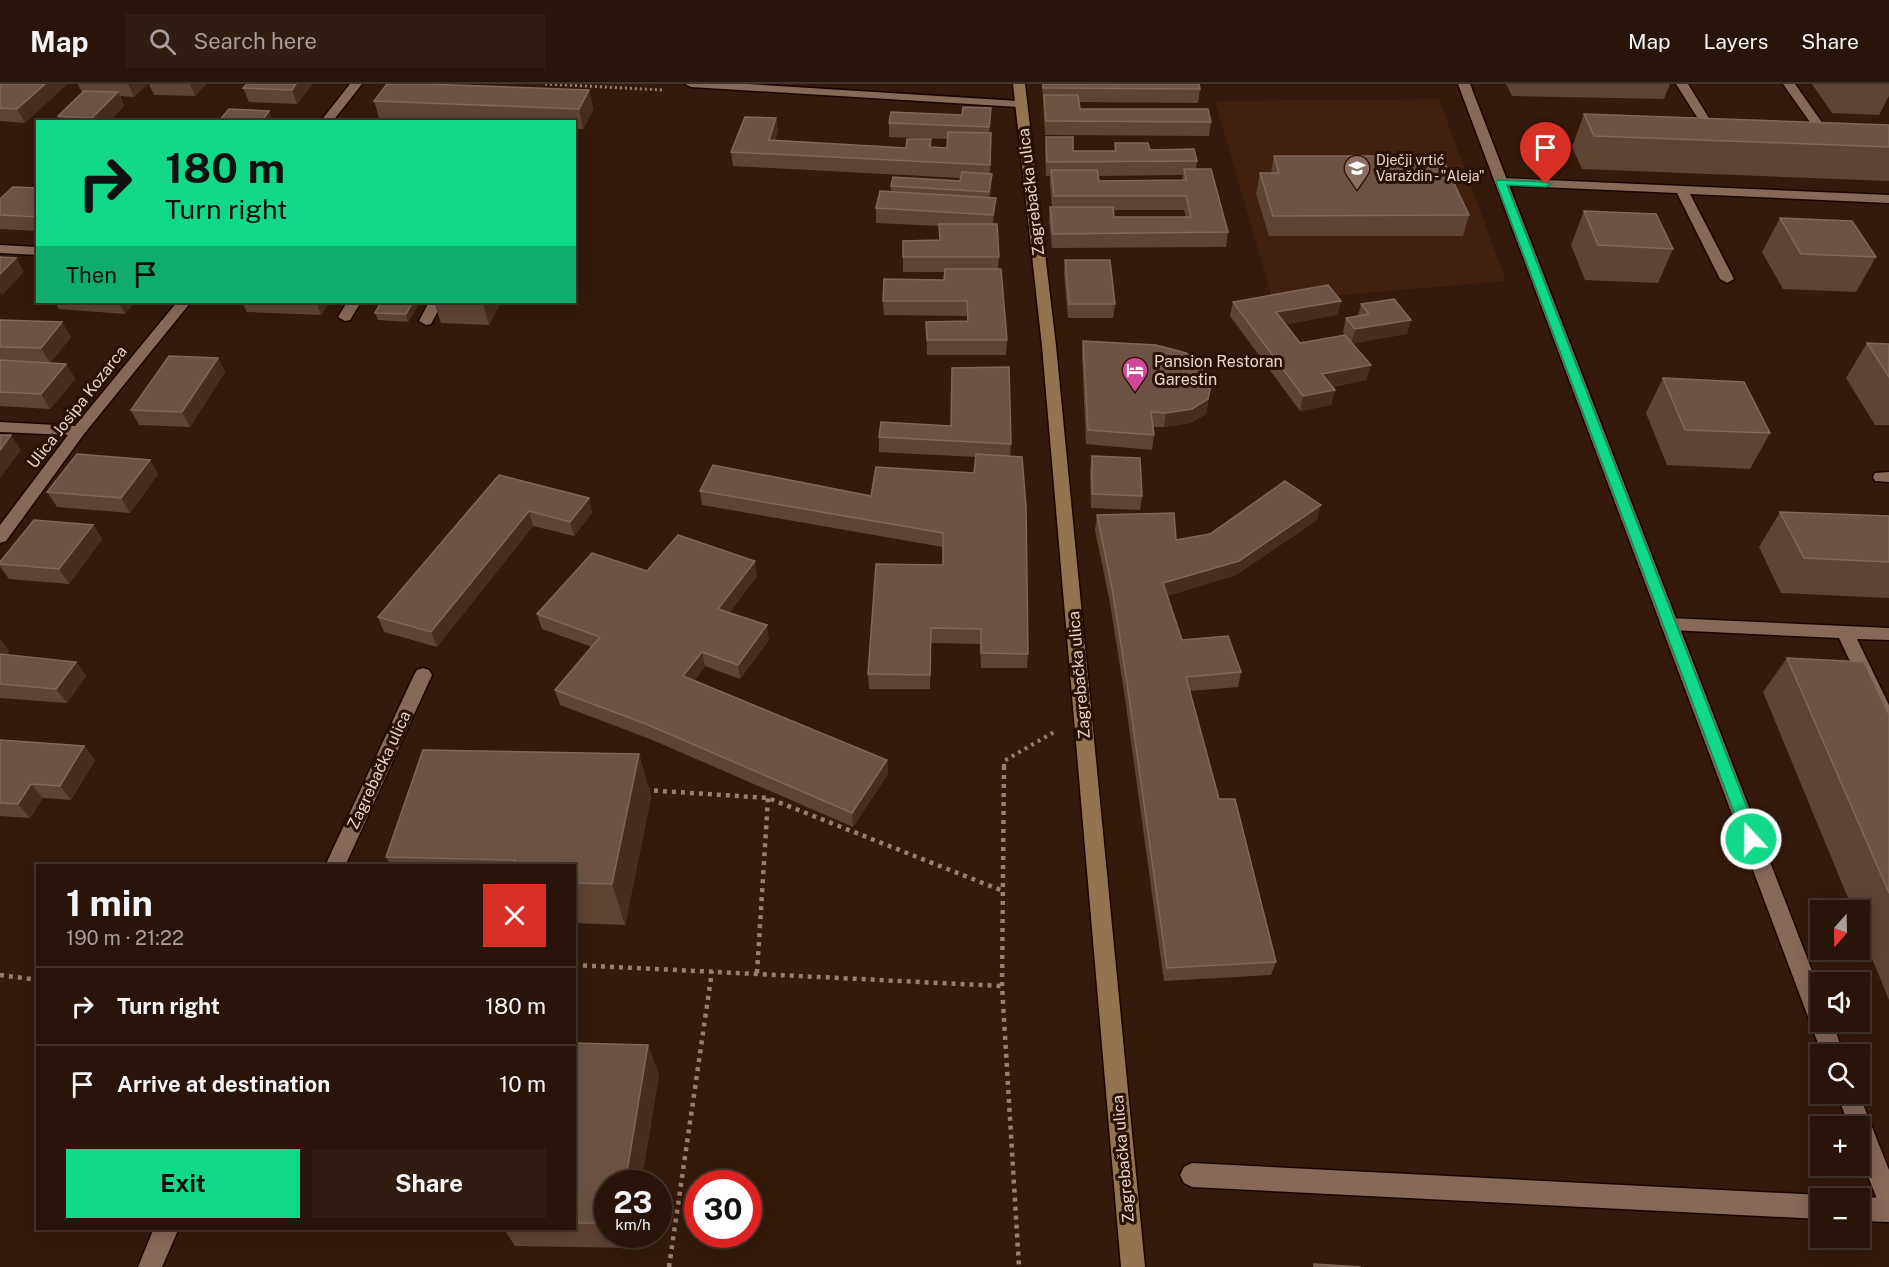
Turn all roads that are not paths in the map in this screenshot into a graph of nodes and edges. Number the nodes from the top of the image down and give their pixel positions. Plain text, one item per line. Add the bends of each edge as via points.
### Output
1 (356, 84) edge
2 (694, 84) edge
3 (1019, 84) edge
4 (1464, 84) edge
5 (1682, 84) edge
6 (1789, 84) edge
7 (738, 85) edge
8 (1020, 104) junction
9 (328, 120) edge
10 (1706, 123) edge
11 (1845, 132) edge
12 (1501, 182) junction
13 (1682, 190) junction
14 (1889, 199) edge
15 (0, 249) edge
16 (36, 251) edge
17 (1727, 279) dead end
18 (183, 303) edge
19 (353, 303) edge
20 (435, 303) edge
21 (345, 317) dead end
22 (426, 321) dead end
23 (0, 428) edge
24 (79, 431) junction
25 (0, 537) edge
26 (1669, 624) junction
27 (1845, 632) junction
28 (1889, 634) edge
29 (423, 675) dead end
30 (1889, 724) edge
31 (336, 864) edge
32 (1829, 1044) edge
33 (1852, 1104) edge
34 (1192, 1175) dead end
35 (1889, 1201) edge
36 (1810, 1206) edge
37 (1870, 1209) edge
38 (1889, 1210) edge
39 (167, 1230) edge
40 (150, 1267) edge
41 (1133, 1267) edge

1 - 9 street
2 - 7 street
3 - 8 street, Zagrebačka ulica
4 - 12 street
5 - 10 street
6 - 11 street via 1823,132
7 - 8 street
8 - 41 street, Zagrebačka ulica via 1049,346
12 - 13 street
12 - 26 street
13 - 14 street
13 - 17 street
15 - 16 street
18 - 24 street, Ulica Josipa Kozarca
19 - 21 street
20 - 22 street
23 - 24 street
24 - 25 street, Ulica Josipa Kozarca
26 - 27 street
26 - 32 street
27 - 28 street
27 - 30 street
29 - 31 street, Zagrebačka ulica
33 - 35 street
34 - 36 street
37 - 38 street
39 - 40 street

